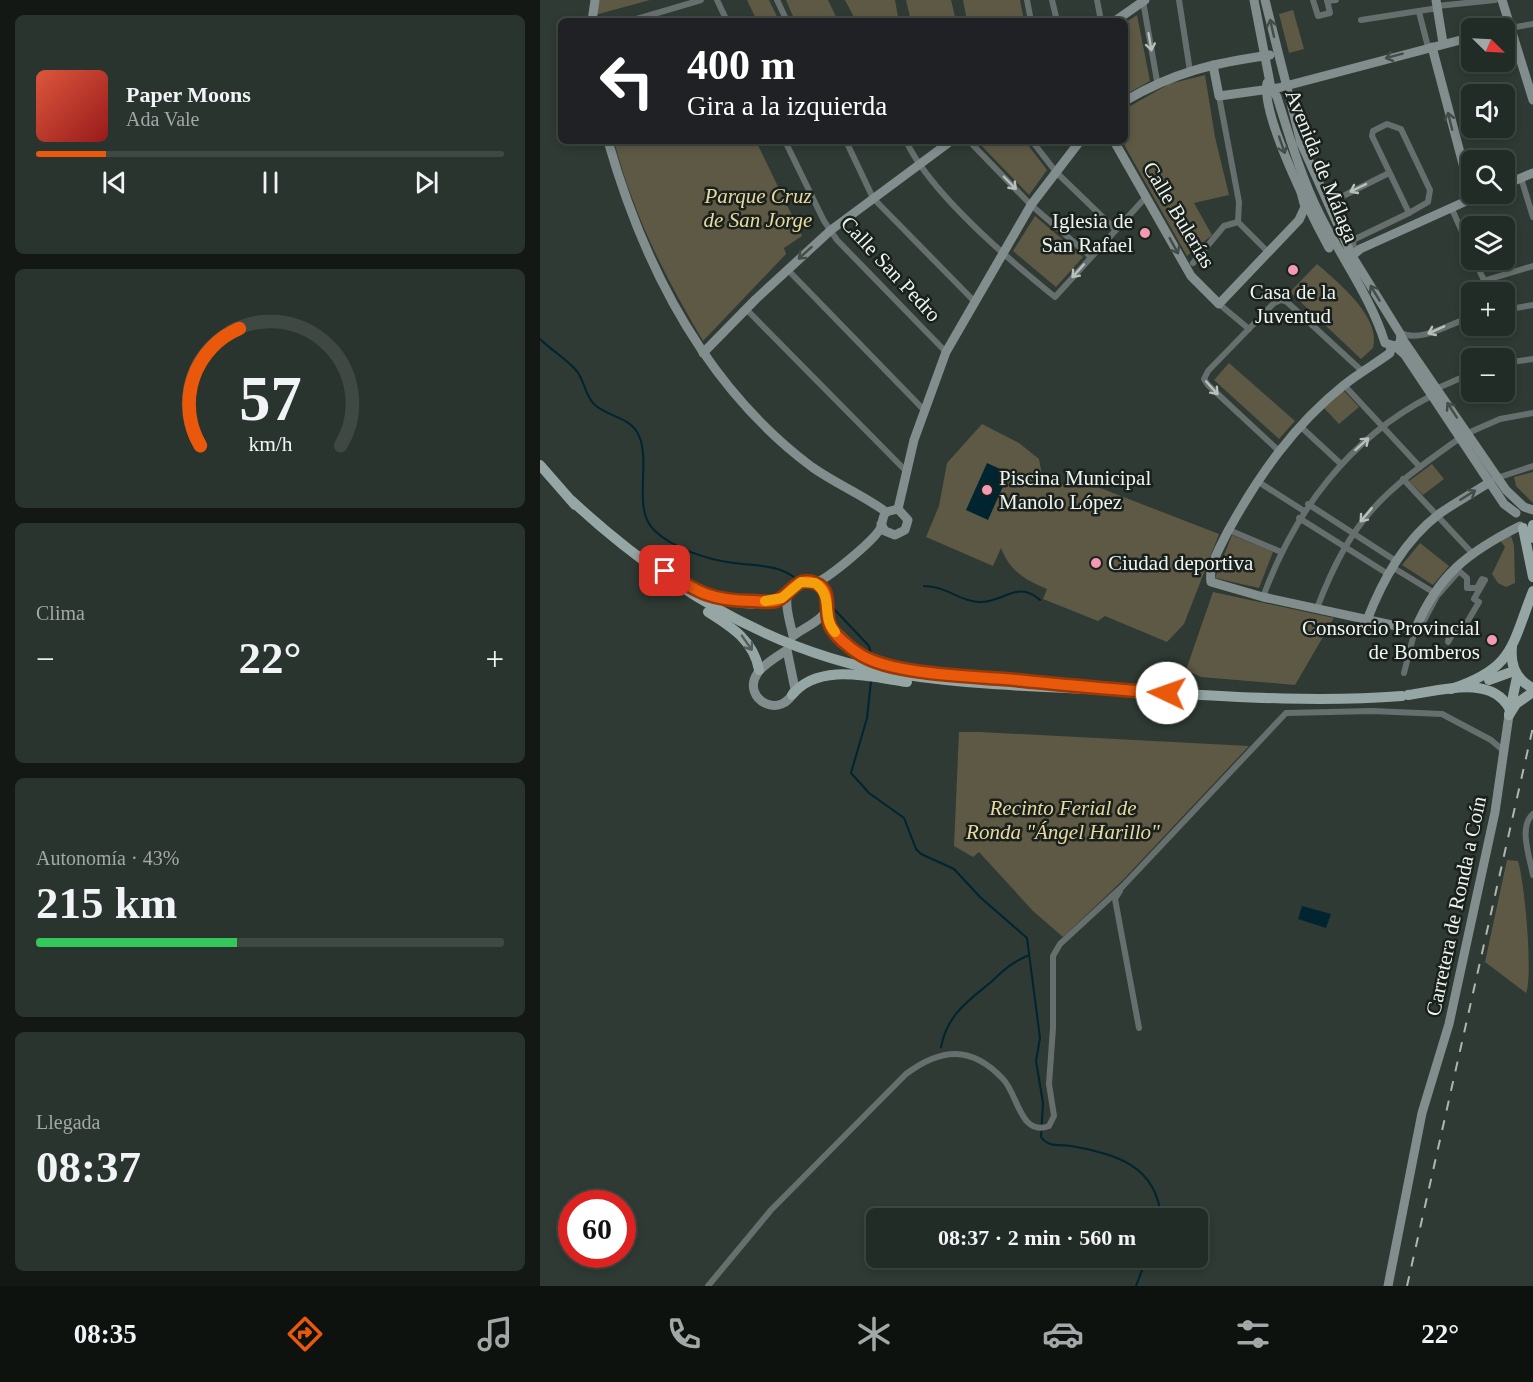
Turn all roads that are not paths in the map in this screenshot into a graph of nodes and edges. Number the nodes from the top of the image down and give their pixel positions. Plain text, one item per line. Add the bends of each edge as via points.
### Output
1 (595, 0) edge
2 (701, 0) edge
3 (717, 0) edge
4 (777, 0) edge
5 (1027, 0) edge
6 (1052, 0) edge
7 (1097, 0) edge
8 (1179, 0) edge
9 (1254, 0) edge
10 (1313, 0) edge
11 (1327, 0) edge
12 (1336, 0) edge
13 (1495, 0) edge
14 (1502, 0) edge
15 (1144, 1) edge
16 (1267, 1) edge
17 (1437, 5) edge
18 (1419, 12) junction
19 (592, 18) edge
20 (640, 18) edge
21 (726, 18) edge
22 (786, 18) edge
23 (1030, 18) edge
24 (1056, 18) edge
25 (1100, 18) edge
26 (1119, 18) edge
27 (1505, 18) edge
28 (1361, 20) dead end
29 (1533, 24) edge
30 (1515, 27) edge
31 (1461, 39) edge
32 (1443, 43) junction
33 (1430, 47) junction
34 (1515, 51) edge
35 (1264, 56) junction
36 (1279, 57) junction
37 (1213, 65) junction
38 (1190, 71) junction
39 (1157, 81) junction
40 (1268, 85) junction
41 (1286, 85) junction
42 (1219, 96) junction
43 (1128, 99) edge
44 (1533, 100) edge
45 (609, 144) edge
46 (787, 144) edge
47 (847, 144) edge
48 (908, 144) edge
49 (947, 144) edge
50 (972, 144) edge
51 (1034, 144) edge
52 (1078, 144) edge
53 (1116, 144) edge
54 (1461, 158) edge
55 (919, 166) junction
56 (1056, 172) junction
57 (1389, 173) junction
58 (1533, 173) edge
59 (1521, 178) junction
60 (1515, 180) edge
61 (1301, 192) junction
62 (1146, 197) junction
63 (873, 198) junction
64 (1461, 203) edge
65 (1327, 204) junction
66 (1031, 205) junction
67 (1451, 207) junction
68 (1409, 213) junction
69 (1533, 218) edge
70 (1299, 220) junction
71 (1238, 222) junction
72 (1316, 222) junction
73 (1115, 229) junction
74 (1461, 229) edge
75 (831, 230) junction
76 (1268, 251) junction
77 (1002, 252) junction
78 (1353, 254) junction
79 (1091, 257) junction
80 (1193, 263) dead end
81 (1533, 266) edge
82 (787, 269) junction
83 (1478, 270) edge
84 (1483, 281) joint
85 (1367, 300) junction
86 (974, 301) junction
87 (1219, 304) junction
88 (1533, 305) edge
89 (1515, 308) edge
90 (746, 309) junction
91 (1461, 321) edge
92 (1380, 323) junction
93 (1249, 329) junction
94 (1400, 333) junction
95 (1384, 335) junction
96 (1394, 346) junction
97 (946, 352) junction
98 (703, 353) junction
99 (1533, 359) edge
100 (1515, 361) edge
101 (1376, 362) junction
102 (1362, 371) junction
103 (1461, 379) edge
104 (1344, 385) junction
105 (1438, 388) junction
106 (1431, 396) junction
107 (924, 410) junction
108 (1533, 413) edge
109 (1300, 426) junction
110 (1383, 427) junction
111 (1464, 436) junction
112 (1279, 451) junction
113 (540, 458) edge
114 (1341, 464) junction
115 (540, 465) edge
116 (1533, 466) edge
117 (1420, 467) junction
118 (906, 471) junction
119 (1402, 479) junction
120 (1494, 480) junction
121 (1257, 481) junction
122 (572, 501) junction
123 (1308, 504) junction
124 (898, 509) junction
125 (1524, 510) edge
126 (1304, 511) junction
127 (886, 512) junction
128 (1437, 516) junction
129 (1299, 518) junction
130 (881, 524) junction
131 (1527, 526) edge
132 (1229, 530) junction
133 (1352, 533) junction
134 (888, 534) junction
135 (1533, 538) edge
136 (1344, 546) junction
137 (1281, 552) junction
138 (1472, 553) junction
139 (1392, 567) junction
140 (1533, 577) edge
141 (1467, 578) joint
142 (815, 583) junction
143 (790, 590) junction
144 (1533, 591) edge
145 (1433, 592) junction
146 (1263, 597) junction
147 (828, 602) junction
148 (1317, 608) junction
149 (788, 613) junction
150 (1367, 620) junction
151 (811, 624) junction
152 (1415, 630) junction
153 (1512, 647) junction
154 (764, 667) junction
155 (790, 671) junction
156 (1404, 673) dead end
157 (1516, 674) junction
158 (1053, 687) junction
159 (1463, 688) junction
160 (1451, 689) junction
161 (1098, 690) junction
162 (1533, 690) edge
163 (792, 695) junction
164 (1509, 711) junction
165 (1491, 740) junction
166 (1507, 740) junction
167 (1505, 752) junction
168 (1533, 814) edge
169 (1533, 875) edge
170 (1123, 886) junction
171 (1139, 1028) dead end
172 (1426, 1103) junction
173 (1411, 1196) junction
174 (1400, 1226) junction
175 (1401, 1251) junction
176 (708, 1286) edge
177 (1388, 1286) edge
178 (1393, 1286) edge

1 - 19 main road
2 - 20 street
3 - 21 street
4 - 22 street
5 - 23 street
6 - 24 street
7 - 25 street
8 - 38 street
9 - 35 main road, Avenida de Málaga
10 - 11 street via 1318,16 1330,13
11 - 12 street
13 - 17 street
14 - 27 main road
15 - 26 main road
15 -> 39 street
36 -> 16 main road, Avenida de Málaga
17 - 18 street
17 - 32 main road
18 - 28 street
18 - 33 street
29 - 30 street
31 - 32 main road
32 - 33 main road
33 -> 41 main road
54 -> 33 main road
34 - 44 main road
35 - 36 main road
35 - 37 main road
35 - 40 main road, Avenida de Málaga
36 - 41 main road, Avenida de Málaga
37 - 38 main road
37 - 42 main road
38 - 39 main road
39 - 43 main road
40 - 41 main road
40 - 42 main road
40 -> 61 main road via 1281,143
40 - 85 main road, Avenida de Málaga via 1277,97 1317,210
41 - 65 main road, Avenida de Málaga via 1301,143
42 - 71 street via 1239,202
45 - 98 main road via 649,257
46 - 75 street, Calle San Pedro
47 - 63 street
48 - 55 street
49 - 55 main road
50 -> 66 street
51 - 56 street
52 - 56 main road
53 - 62 main road, Calle Bulerías
55 - 63 main road
55 - 77 street
56 - 66 main road
56 - 73 street
57 -> 65 street
57 - 68 street
57 - 68 street via 1372,136 1373,131 1387,124 1401,129 1430,190 1428,202
58 - 59 main road
59 - 60 main road
59 - 69 street
61 - 70 main road via 1305,207
61 - 72 main road
62 - 73 street
62 -> 87 main road, Calle Bulerías via 1191,276
63 - 75 main road
63 - 86 street
64 - 67 main road
65 - 78 main road, Avenida de Málaga
66 - 77 main road
66 - 79 street
67 - 74 street
67 - 78 main road
68 - 78 street via 1353,240
70 - 72 main road
70 - 76 main road
71 - 76 street
71 - 80 street via 1224,226
72 - 85 main road via 1352,287
73 - 79 street
75 -> 82 main road
75 - 97 street, Calle San Pedro
76 - 87 main road
79 -> 77 street via 1055,297
77 - 86 main road
94 -> 78 main road, Avenida de Málaga
81 - 84 street
82 - 90 main road
82 - 107 street
83 - 84 street
85 - 92 main road, Avenida de Málaga
86 - 97 main road
87 - 93 street
88 - 89 street
90 - 98 main road
90 - 118 street
91 -> 94 street via 1426,334
92 - 95 main road, Avenida de Málaga
92 - 101 main road via 1382,345
93 - 102 street via 1274,303 1287,302
93 -> 112 street via 1204,379
94 - 95 main road via 1390,329
94 - 96 main road
94 - 105 main road, Avenida de Málaga
95 - 96 main road, Avenida de Málaga via 1385,343
96 - 101 main road
96 - 106 main road, Avenida de Málaga via 1405,355
97 - 107 main road
98 - 127 main road via 747,408 787,447 831,480
99 - 100 street
101 - 102 main road
102 - 104 main road
103 - 105 street
104 - 109 main road
104 - 110 street
111 -> 105 main road, Avenida de Málaga
106 - 110 street
106 - 111 main road, Avenida de Málaga
107 - 118 main road
108 - 111 street via 1500,419
109 - 112 main road
109 - 114 street
114 -> 110 street
110 - 117 street
111 - 117 street
111 - 120 main road, Avenida de Málaga
112 - 121 main road
113 - 143 main road via 563,485 622,539 650,562 698,591 725,601 774,602
114 - 123 street
115 - 122 main road
116 - 120 street
117 - 119 street
118 - 124 main road
119 - 128 street
119 -> 133 street
120 - 125 main road, Avenida de Málaga
128 -> 120 main road
121 - 126 street
121 - 132 main road
122 -> 154 main road via 599,533 630,560 737,631
122 - 158 main road via 633,554 680,588 744,624 803,649 899,674
123 - 126 street
123 - 133 street
124 - 127 main road
124 - 134 main road via 907,517 907,527 899,535
125 - 131 main road via 1515,520
126 - 129 street
127 - 130 main road
128 - 138 street
128 - 139 main road
129 - 136 street
129 - 137 street
130 - 134 main road
130 - 142 main road via 879,531 832,575
131 - 135 main road
131 - 138 main road
131 - 140 main road
132 - 137 street
132 - 146 main road via 1211,582
133 - 136 street
133 - 139 street
134 - 147 main road via 834,580
136 - 139 street
136 - 148 street
137 - 146 street
138 - 145 main road
139 - 145 street
139 - 150 main road
141 - 141 street via 1459,571 1450,579 1421,626 1435,631 1444,627 1448,642 1455,630 1462,631 1479,602 1474,599 1485,580 1477,588 1467,588
142 - 143 main road via 801,582
142 - 147 main road
143 - 149 main road via 785,601
144 - 153 main road
145 - 152 main road
146 - 148 main road
147 - 151 main road via 822,617
147 - 161 main road via 828,622 836,633 861,656 879,662 935,674
148 - 150 main road
149 - 151 main road via 797,622
149 - 151 main road via 794,636
150 - 152 main road
152 - 156 street
153 - 157 main road
153 - 160 main road via 1490,674
154 - 155 main road via 780,664
154 - 155 main road via 787,650
154 - 163 main road via 755,676 754,691 762,702 775,706
155 - 163 main road via 795,683
157 - 159 main road
157 - 162 main road
157 - 164 main road
158 - 161 main road
158 - 163 main road via 1017,691 933,686 864,676 818,676 800,685
159 - 160 main road
159 - 164 main road via 1495,691
160 - 161 main road via 1405,696 1306,699
162 - 164 main road
164 - 166 main road, Carretera de Ronda a Coín
165 - 166 street
165 - 167 street
165 - 170 street via 1442,714 1286,713
166 - 167 main road, Carretera de Ronda a Coín
167 - 172 main road, Carretera de Ronda a Coín via 1453,1007
168 - 169 street via 1526,835
170 - 171 street via 1115,899
170 - 176 street via 1060,944 1053,956 1049,1084 1054,1116 1046,1128 1036,1128 1023,1116 1004,1080 972,1056 942,1054 924,1061 897,1083 771,1210
172 - 173 main road, Carretera de Ronda a Coín
172 - 174 main road, Carretera de Ronda a Coín
173 - 174 main road
173 - 175 main road, Carretera de Ronda a Coín
174 - 175 main road
174 - 177 main road, Carretera de Ronda a Coín
175 - 178 main road, Carretera de Ronda a Coín

